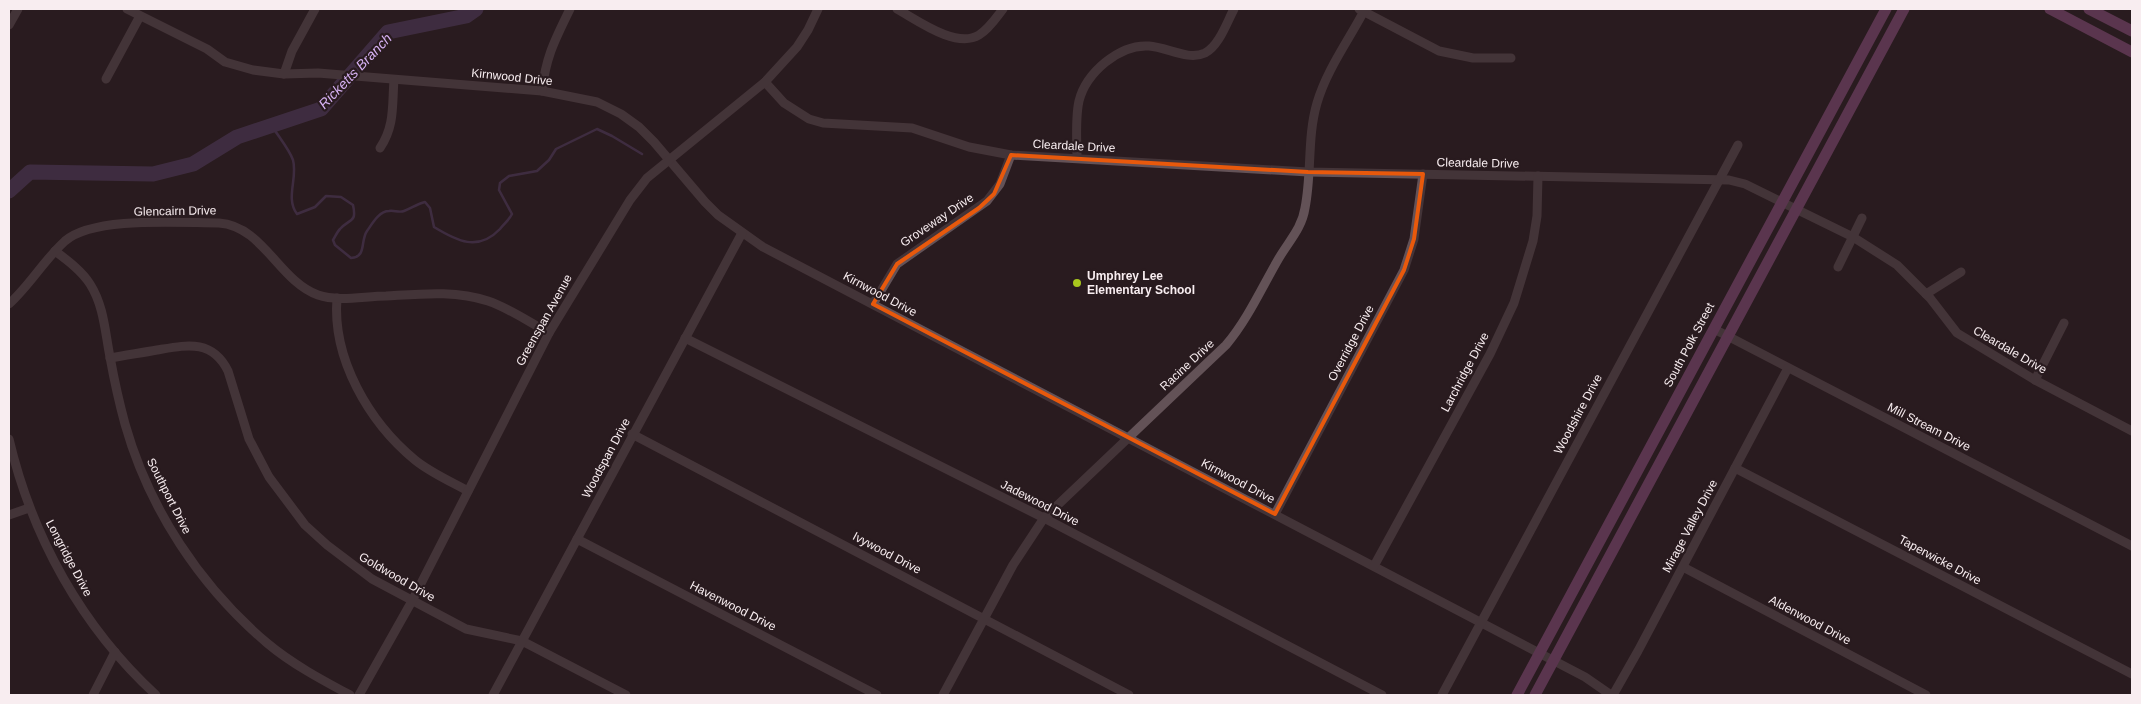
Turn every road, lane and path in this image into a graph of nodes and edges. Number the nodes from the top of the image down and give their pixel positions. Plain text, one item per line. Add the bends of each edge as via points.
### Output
1 (18, 9) edge
2 (128, 9) edge
3 (315, 9) edge
4 (570, 9) edge
5 (818, 9) edge
6 (896, 9) edge
7 (1003, 9) edge
8 (1234, 9) edge
9 (1886, 9) edge
10 (1904, 9) edge
11 (2050, 9) edge
12 (2089, 9) edge
13 (1363, 10) edge
14 (140, 16) junction
15 (9, 25) edge
16 (2132, 31) edge
17 (2131, 49) edge
18 (1511, 58) dead end
19 (284, 74) junction
20 (106, 79) dead end
21 (394, 80) junction
22 (765, 82) junction
23 (542, 91) junction
24 (1840, 94) junction
25 (1854, 101) junction
26 (1738, 145) dead end
27 (380, 148) dead end
28 (1011, 154) junction
29 (1077, 158) junction
30 (670, 160) junction
31 (1308, 172) junction
32 (1423, 174) junction
33 (1538, 176) junction
34 (1720, 179) junction
35 (1782, 202) junction
36 (1796, 210) junction
37 (1862, 218) dead end
38 (742, 233) junction
39 (1853, 237) junction
40 (55, 251) junction
41 (1838, 267) dead end
42 (1961, 272) dead end
43 (1926, 294) junction
44 (337, 298) junction
45 (9, 304) edge
46 (873, 304) junction
47 (2064, 323) dead end
48 (1714, 329) junction
49 (549, 333) junction
50 (1728, 336) junction
51 (685, 338) junction
52 (110, 358) junction
53 (1788, 368) junction
54 (2035, 380) junction
55 (2132, 430) edge
56 (632, 434) junction
57 (1127, 437) junction
58 (9, 439) edge
59 (1736, 468) junction
60 (468, 491) junction
61 (29, 508) junction
62 (1275, 514) junction
63 (9, 515) edge
64 (1044, 518) junction
65 (577, 539) junction
66 (2132, 546) edge
67 (1374, 566) junction
68 (1683, 567) junction
69 (412, 601) junction
70 (984, 618) junction
71 (1481, 622) junction
72 (522, 641) junction
73 (115, 652) junction
74 (1540, 653) junction
75 (1554, 661) junction
76 (2132, 674) edge
77 (93, 695) edge
78 (156, 695) edge
79 (350, 695) edge
80 (359, 695) edge
81 (493, 695) edge
82 (626, 695) edge
83 (877, 695) edge
84 (943, 695) edge
85 (1129, 695) edge
86 (1382, 695) edge
87 (1442, 695) edge
88 (1517, 695) edge
89 (1536, 695) edge
90 (1612, 695) edge
91 (1926, 695) edge

1 - 15 street
2 - 14 street, Kirnwood Drive
3 - 19 street
4 - 23 street via 545,64
5 - 22 street, Greenspan Avenue via 797,47
6 - 7 street via 959,40 980,35
8 - 29 street via 1207,52 1193,55 1150,46 1137,47 1104,64 1080,98
9 - 24 main road, South Polk Street
10 - 25 main road
11 - 17 main road
12 - 16 main road
13 - 18 street via 1438,51 1473,58
13 - 31 street, Racine Drive via 1317,102
14 - 19 street, Kirnwood Drive via 207,49 225,62
14 - 20 street
19 - 21 street, Kirnwood Drive via 318,73
21 - 23 street, Kirnwood Drive
21 - 27 street via 391,125
22 - 28 street, Cleardale Drive via 784,103 809,119 823,123 912,128 969,147
22 - 30 street, Greenspan Avenue
23 - 30 street, Kirnwood Drive via 597,102 621,114
24 - 25 main road
24 - 35 main road, South Polk Street
25 - 36 main road
26 - 34 street, Woodshire Drive
28 - 29 street, Cleardale Drive
28 - 46 street, Groveway Drive via 1000,184 987,201 898,264
29 - 31 street, Cleardale Drive
30 - 38 street, Kirnwood Drive via 705,202 726,223
30 - 49 street, Greenspan Avenue via 636,191
31 - 32 street, Cleardale Drive
31 - 57 street, Racine Drive via 1306,208 1300,227 1235,334
32 - 33 street, Cleardale Drive
32 - 62 street, Overridge Drive via 1414,239 1404,270
33 - 34 street, Cleardale Drive
33 - 67 street, Larchridge Drive via 1534,241 1514,303 1490,354
34 - 35 street, Cleardale Drive via 1745,184
34 - 71 street, Woodshire Drive
35 - 36 street, Cleardale Drive
35 - 48 main road, South Polk Street
36 - 39 street, Cleardale Drive
36 - 50 main road
37 - 39 street
38 - 46 street, Kirnwood Drive
38 - 51 street, Woodspan Drive
39 - 41 street
39 - 43 street, Cleardale Drive via 1897,265
40 - 44 street, Glencairn Drive via 72,236 97,226 225,223 240,228 305,289 324,297
40 - 45 street, Glencairn Drive
40 - 52 street, Southport Drive via 86,279 98,299
42 - 43 street
43 - 54 street, Cleardale Drive via 1957,333
44 - 49 street, Glencairn Drive via 468,296 490,302
44 - 60 street via 341,344 360,395 372,414 386,433 415,460
46 - 57 street, Kirnwood Drive
47 - 54 street
48 - 50 street, Mill Stream Drive
48 - 74 main road, South Polk Street
49 - 60 street, Greenspan Avenue
50 - 53 street, Mill Stream Drive
50 - 75 main road
51 - 56 street, Woodspan Drive
51 - 64 street, Jadewood Drive
52 - 69 street, Goldwood Drive via 191,345 216,355 228,371 249,439 287,503 305,525 350,564
52 - 79 street, Southport Drive via 136,456 165,521 181,547 222,598 267,643 312,675
53 - 59 street, Mirage Valley Drive
53 - 66 street, Mill Stream Drive
54 - 55 street, Cleardale Drive
56 - 65 street, Woodspan Drive
56 - 70 street, Ivywood Drive
57 - 62 street, Kirnwood Drive
57 - 64 street, Racine Drive
58 - 61 street, Longridge Drive
59 - 68 street, Mirage Valley Drive
59 - 76 street, Taperwicke Drive
60 - 69 street, Greenspan Avenue
61 - 63 street
61 - 73 street, Longridge Drive via 66,585
62 - 67 street, Kirnwood Drive
64 - 70 street, Racine Drive via 1012,564
64 - 86 street, Jadewood Drive
65 - 72 street, Woodspan Drive
65 - 83 street, Havenwood Drive
67 - 71 street, Kirnwood Drive
68 - 90 street, Mirage Valley Drive
68 - 91 street, Aldenwood Drive
69 - 72 street, Goldwood Drive via 466,628
69 - 80 street, Greenspan Avenue
70 - 84 street, Racine Drive
70 - 85 street, Ivywood Drive
71 - 74 street, Kirnwood Drive
71 - 87 street, Woodshire Drive
72 - 81 street, Woodspan Drive
72 - 82 street, Goldwood Drive
73 - 77 street
73 - 78 street, Longridge Drive
74 - 75 street, Kirnwood Drive
74 - 88 main road, South Polk Street
75 - 89 main road
75 - 90 street, Kirnwood Drive

